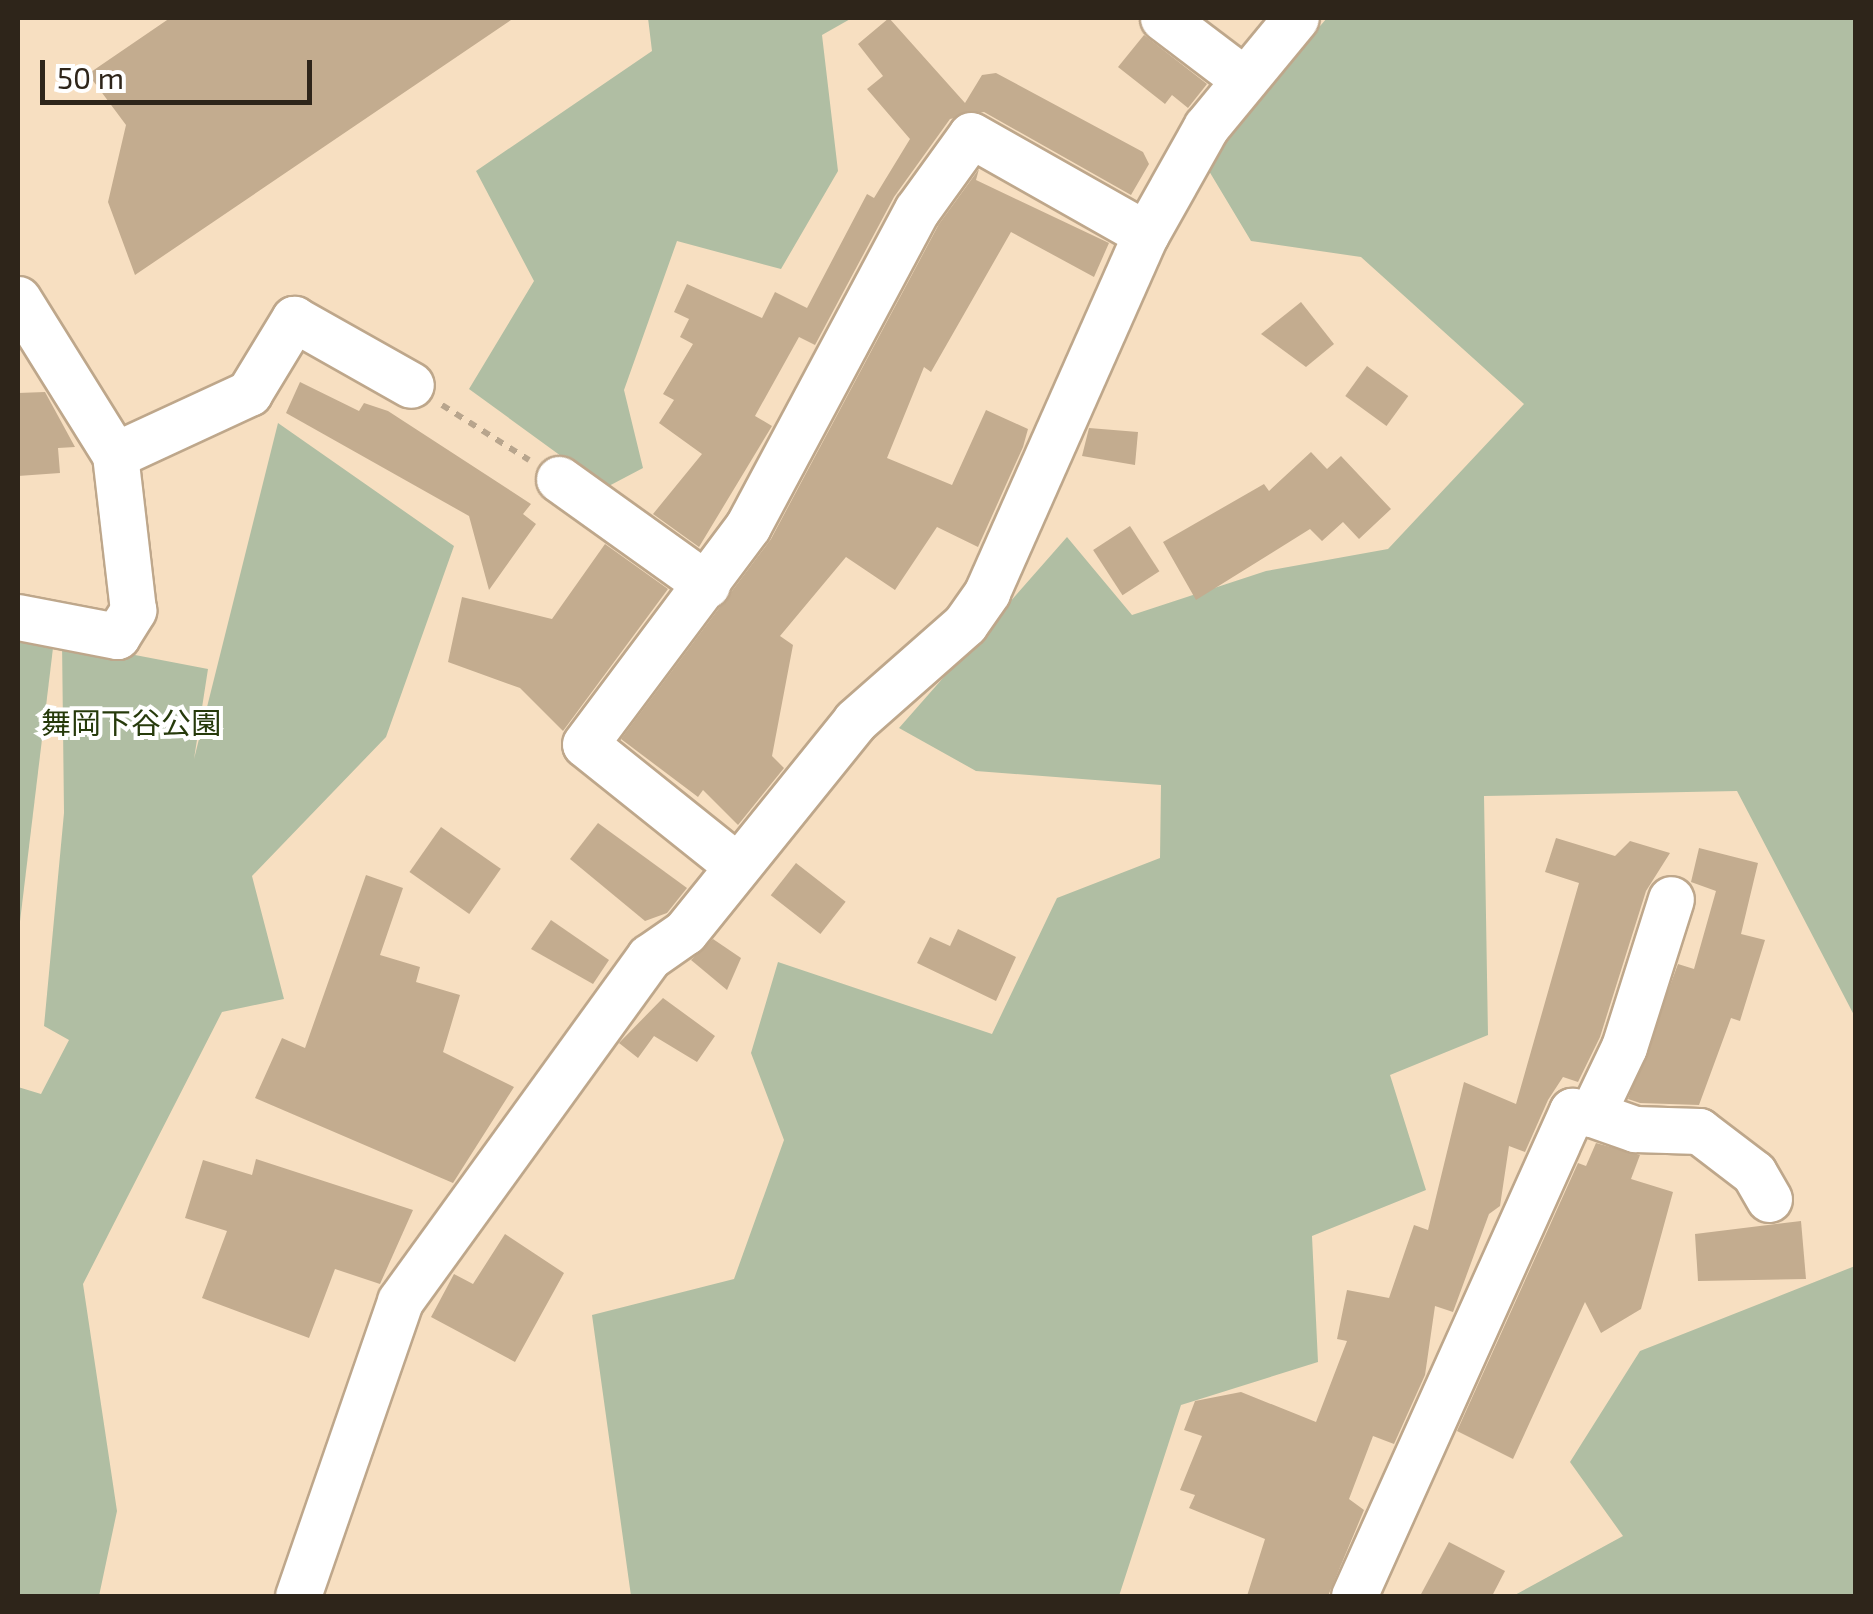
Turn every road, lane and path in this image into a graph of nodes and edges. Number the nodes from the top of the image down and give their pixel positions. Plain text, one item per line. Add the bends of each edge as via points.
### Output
1 (1163, 18) edge
2 (1296, 18) edge
3 (1241, 77) junction
4 (1146, 234) junction
5 (18, 300) edge
6 (411, 385) joint
7 (116, 455) junction
8 (559, 479) joint
9 (706, 585) junction
10 (18, 617) edge
11 (736, 865) junction
12 (1670, 899) dead end
13 (1592, 1114) junction
14 (1769, 1198) dead end
15 (298, 1596) edge
16 (1354, 1596) edge

1 - 3 street
2 - 3 street
3 - 4 street
4 - 9 street via 971,135 918,210 748,526
4 - 11 street via 988,592 965,624 855,722
5 - 7 street
6 - 7 street via 294,319 249,393
6 - 8 path
7 - 10 street via 133,610 117,636
8 - 9 street
9 - 11 street via 585,744
11 - 15 street via 589,1032 400,1301
12 - 13 street via 1624,1047
13 - 14 street via 1634,1129 1700,1130 1754,1173
13 - 16 street via 1572,1111

